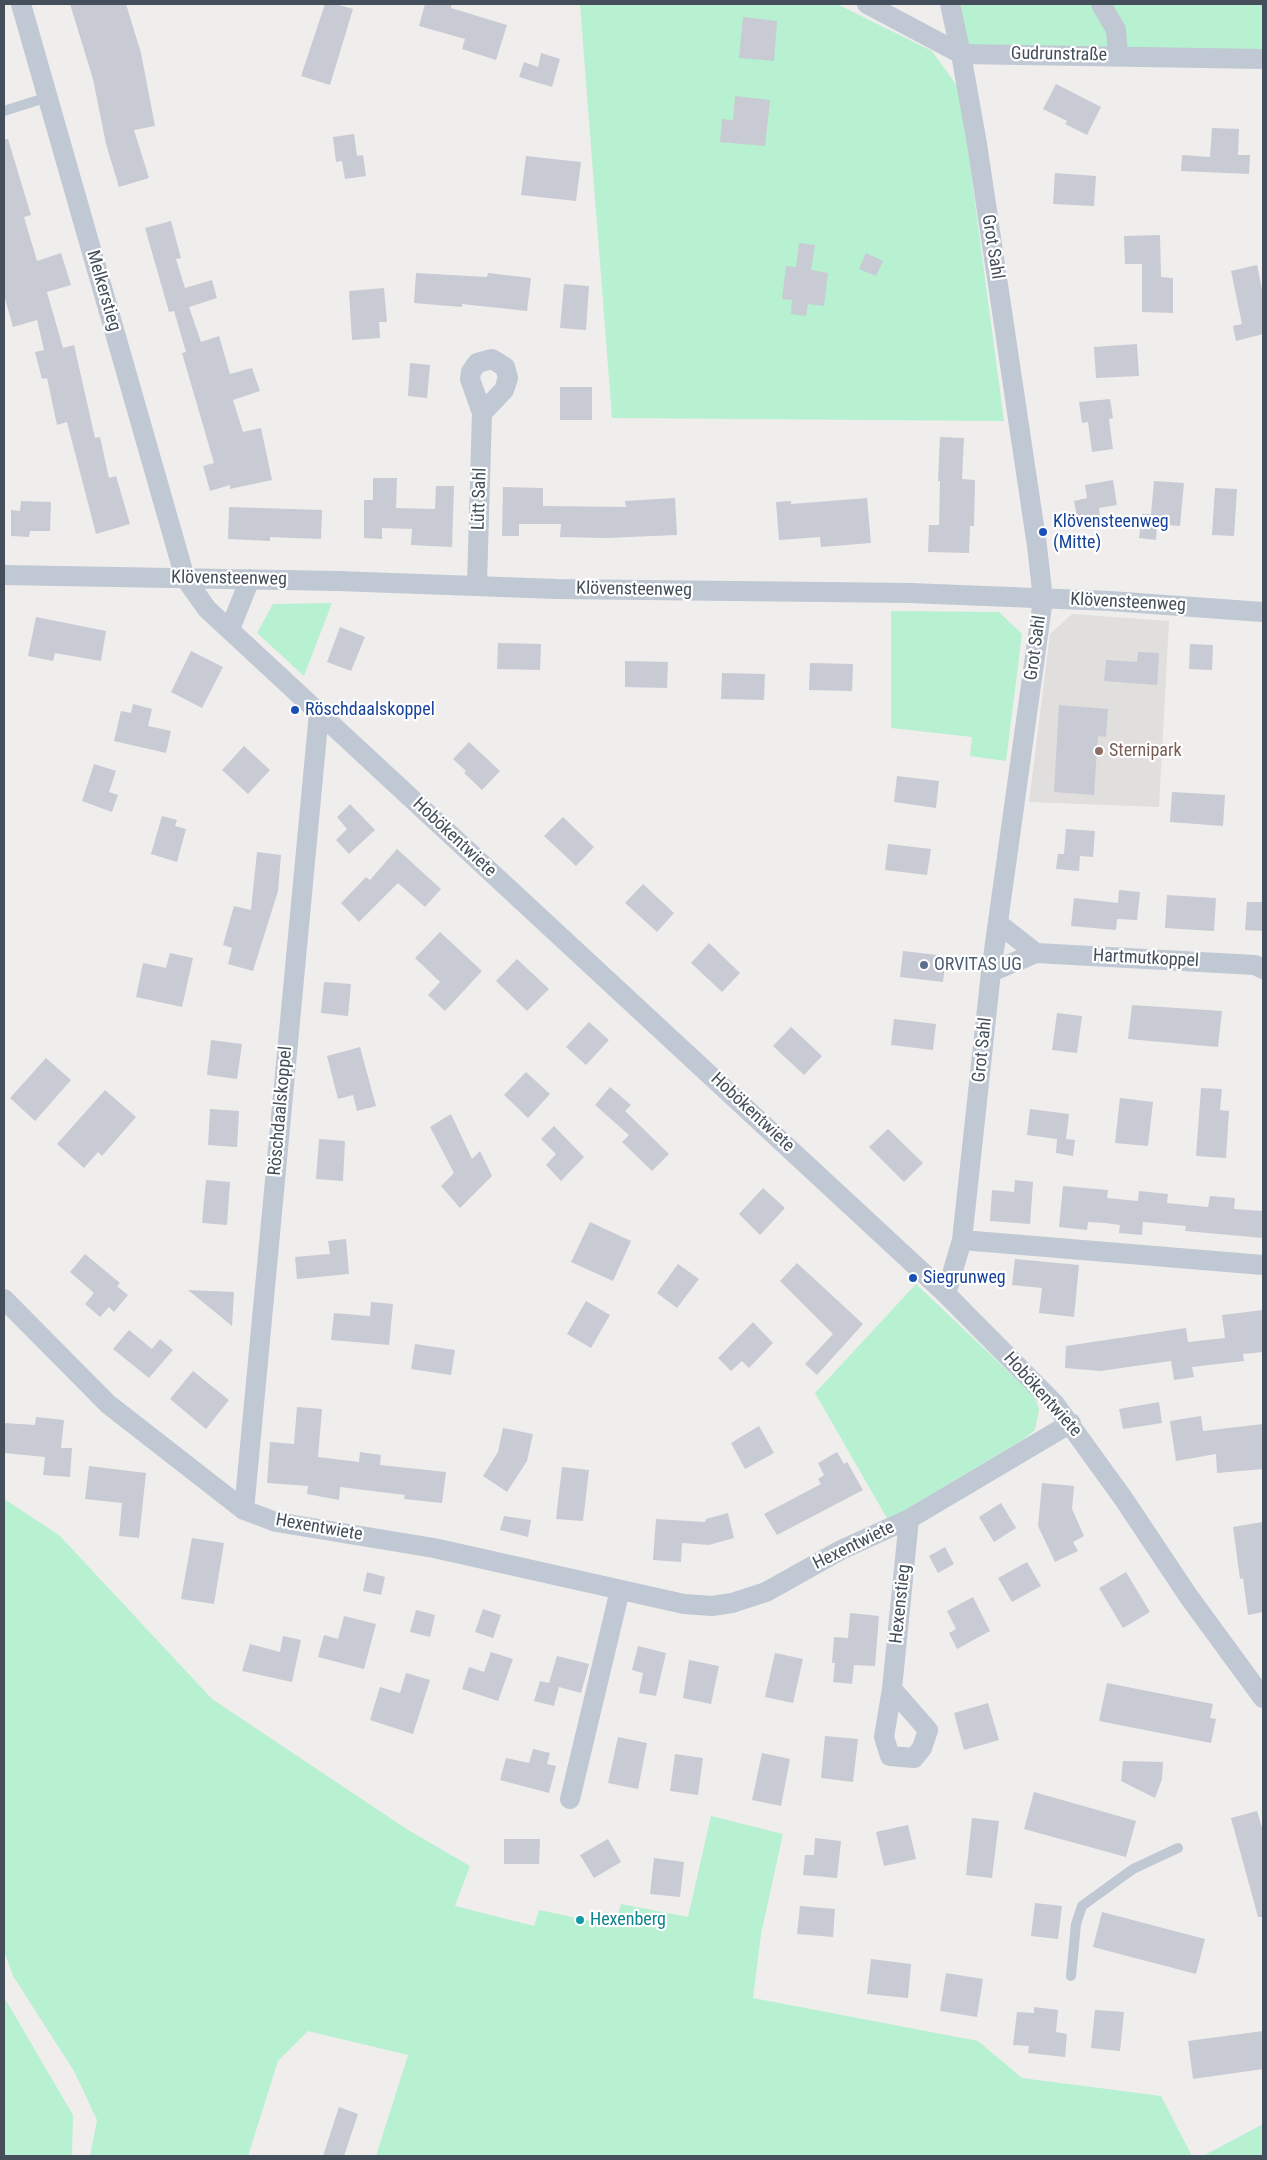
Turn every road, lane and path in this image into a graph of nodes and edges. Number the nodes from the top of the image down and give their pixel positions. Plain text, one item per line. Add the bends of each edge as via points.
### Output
1 (21, 4) edge
2 (867, 4) edge
3 (950, 4) edge
4 (1101, 4) edge
5 (962, 54) junction
6 (1118, 55) junction
7 (1263, 59) edge
8 (48, 97) junction
9 (4, 111) edge
10 (482, 413) dead end
11 (4, 575) edge
12 (185, 578) junction
13 (250, 579) junction
14 (477, 584) junction
15 (1043, 599) junction
16 (1263, 612) edge
17 (230, 628) junction
18 (319, 713) junction
19 (999, 924) junction
20 (1036, 953) junction
21 (1260, 965) edge
22 (992, 972) junction
23 (962, 1240) junction
24 (1263, 1265) edge
25 (946, 1294) junction
26 (4, 1299) edge
27 (1071, 1423) junction
28 (244, 1510) junction
29 (910, 1519) junction
30 (620, 1590) junction
31 (892, 1689) dead end
32 (1263, 1698) edge
33 (570, 1799) dead end
34 (1178, 1848) dead end
35 (1072, 1976) dead end

1 - 8 street, Melkerstieg
2 - 5 street, Gudrunstraße
3 - 5 street, Grot Sahl
4 - 6 street via 1116,30
5 - 6 street, Gudrunstraße
5 - 15 street, Grot Sahl via 1034,521
6 - 7 street, Gudrunstraße
8 - 9 lane
8 - 12 street, Melkerstieg
10 - 14 street, Lütt Sahl
11 - 12 street, Klövensteenweg
12 - 13 street, Klövensteenweg
12 - 17 street, Hobökentwiete via 207,609
13 - 14 street, Klövensteenweg
13 - 17 street
14 - 15 street, Klövensteenweg via 557,589 910,593
15 - 16 street, Klövensteenweg
15 - 19 street, Grot Sahl
17 - 18 street, Hobökentwiete
18 - 25 street, Hobökentwiete
18 - 28 street, Röschdaalskoppel
19 - 20 street
19 - 22 street, Grot Sahl
20 - 21 street, Hartmutkoppel
20 - 22 street, Hartmutkoppel
22 - 23 street, Grot Sahl
23 - 24 street
23 - 25 street, Grot Sahl
25 - 27 street, Hobökentwiete
26 - 28 street, Hexentwiete via 108,1404
27 - 29 street, Hexentwiete
27 - 32 street, Hobökentwiete via 1189,1597
28 - 30 street, Hexentwiete via 276,1522 434,1548
29 - 30 street, Hexentwiete via 841,1550 766,1592 732,1603 712,1606 684,1604
29 - 31 street, Hexenstieg
30 - 33 street
34 - 35 lane via 1133,1869 1082,1906 1076,1924

